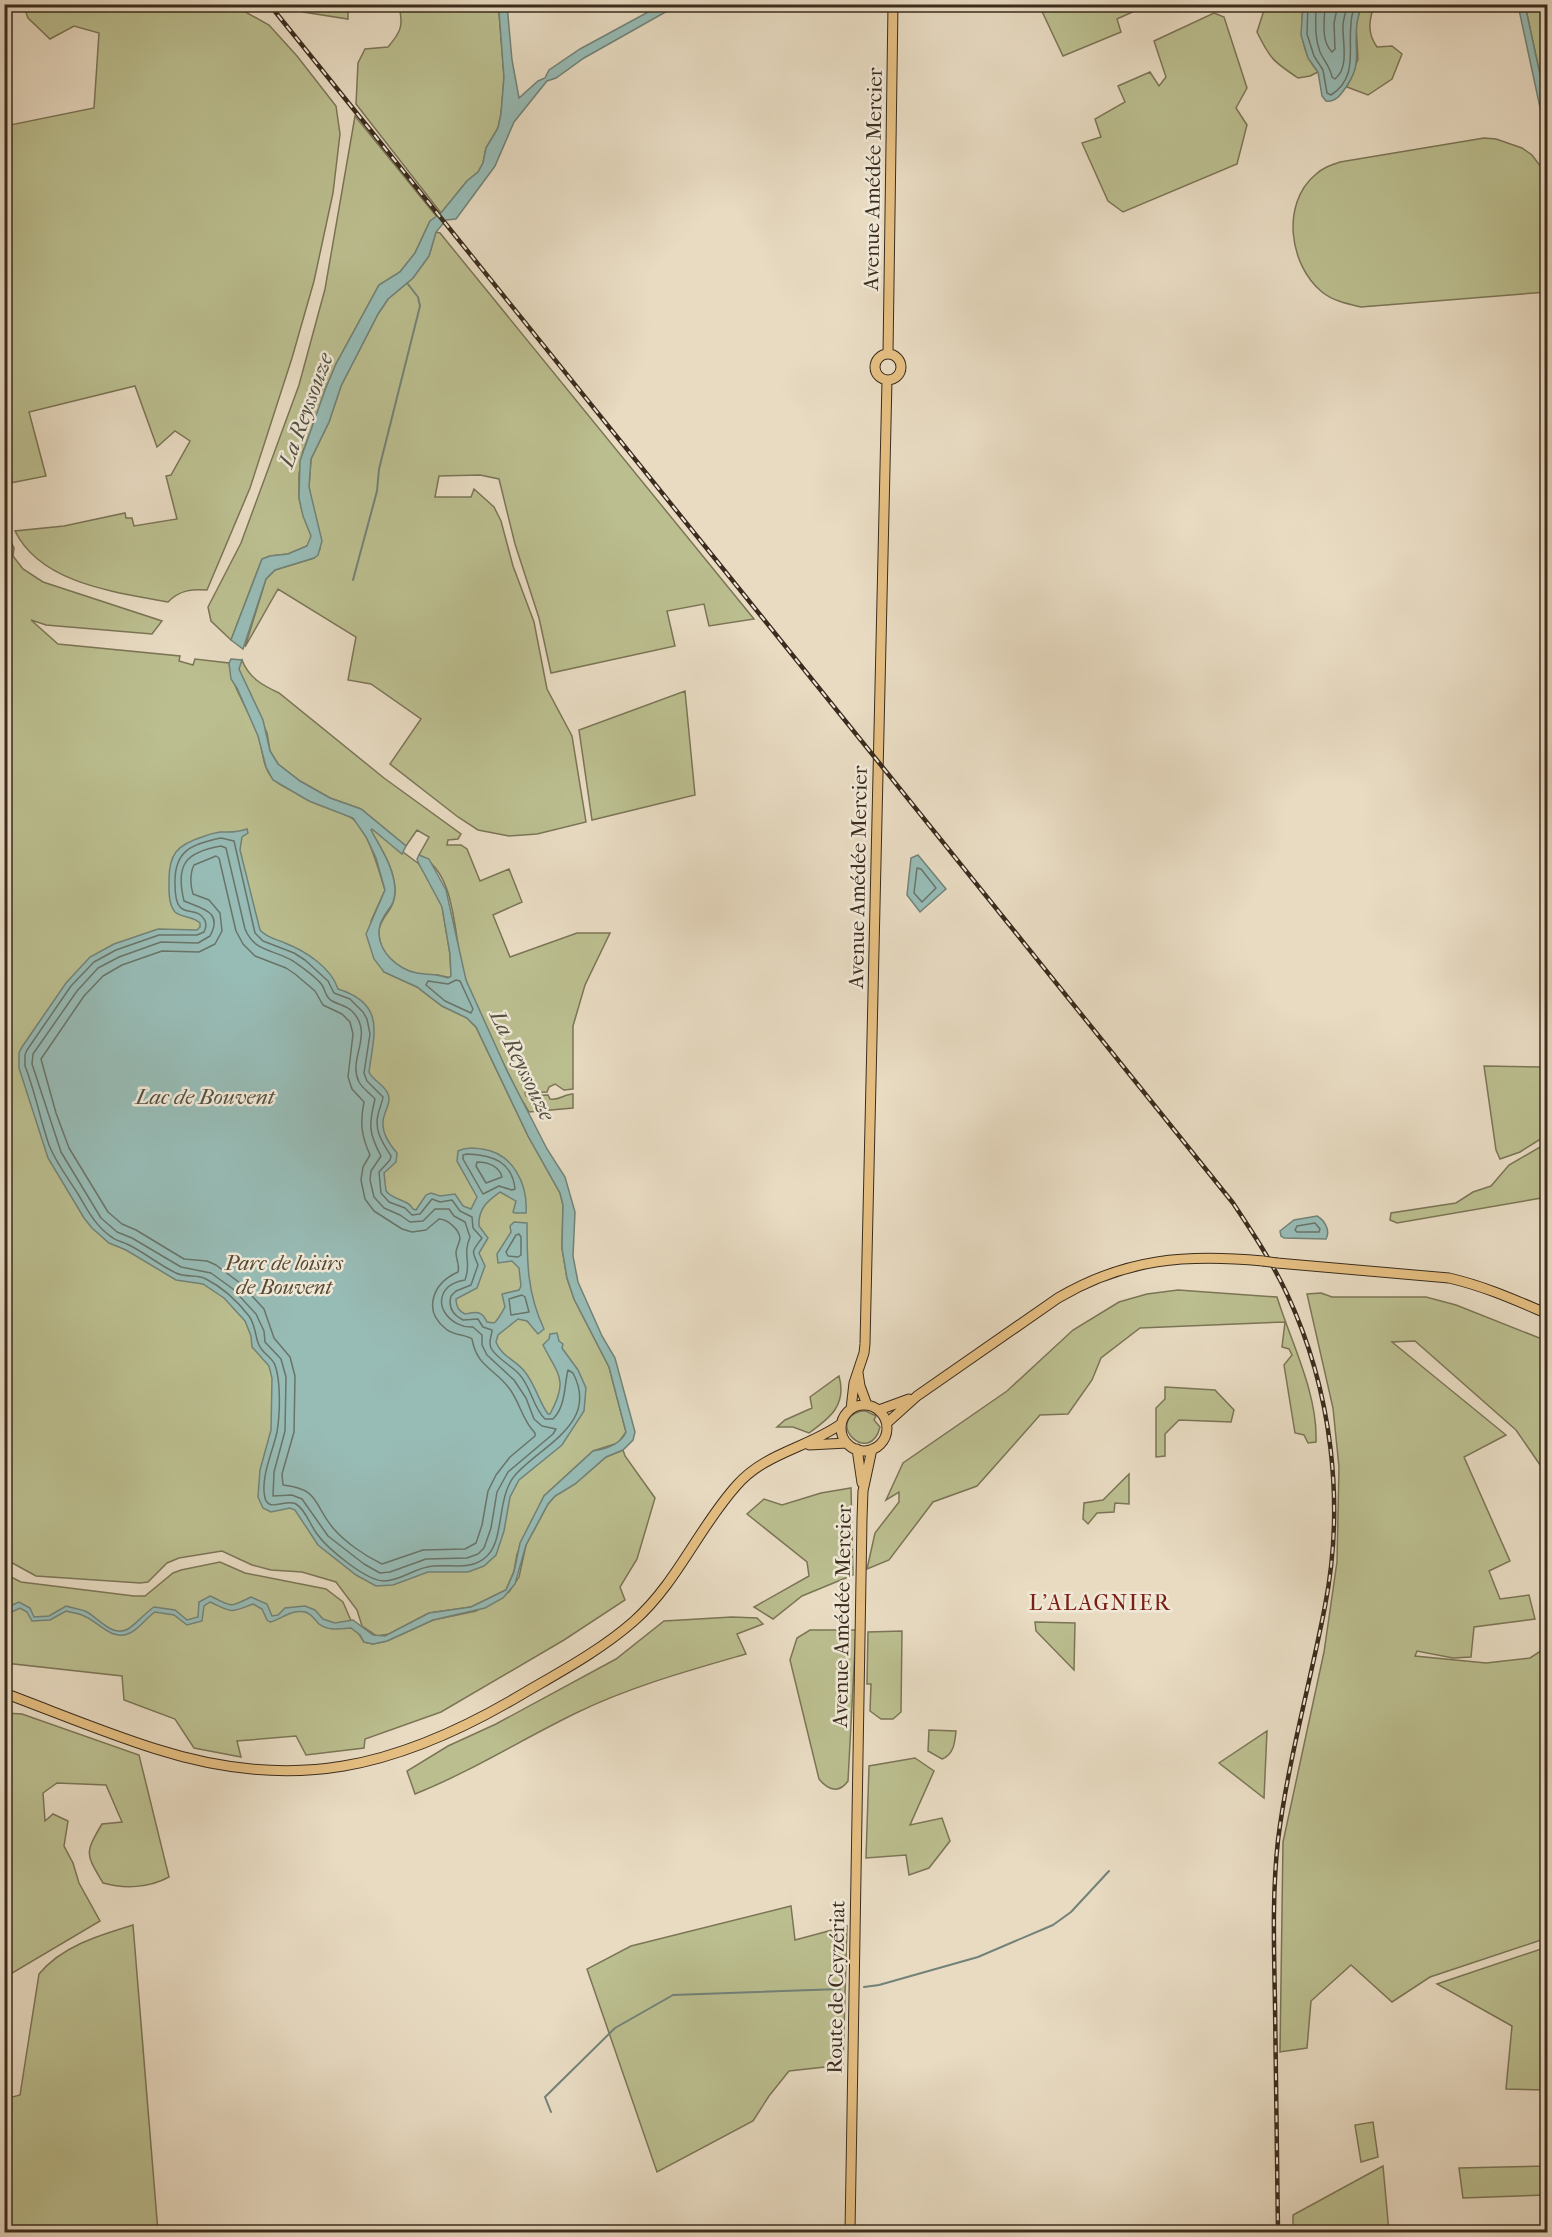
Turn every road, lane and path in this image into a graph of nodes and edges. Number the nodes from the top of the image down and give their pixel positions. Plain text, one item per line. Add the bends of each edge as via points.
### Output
1 (893, 4) edge
2 (888, 354) junction
3 (887, 380) junction
4 (1548, 1314) edge
5 (858, 1373) junction
6 (917, 1396) junction
7 (867, 1405) junction
8 (850, 1409) junction
9 (879, 1410) junction
10 (886, 1423) junction
11 (841, 1424) junction
12 (847, 1443) junction
13 (798, 1446) junction
14 (857, 1449) junction
15 (872, 1449) junction
16 (863, 1491) junction
17 (4, 1693) edge
18 (858, 1742) joint
19 (850, 2232) edge

1 - 2 main road, Avenue Amédée Mercier
2 - 3 main road via 877,361 875,369 879,377
2 - 3 main road via 897,358 901,368 897,377
3 - 5 main road, Avenue Amédée Mercier via 866,1332
4 - 6 main road, bridge via 1498,1292 1449,1278 1208,1257 1171,1258 1110,1272 1081,1284
5 - 7 main road, Avenue Amédée Mercier
5 - 8 main road, Avenue Amédée Mercier
6 - 9 main road
6 - 10 main road
7 - 8 main road
7 - 9 main road
8 - 11 main road
9 - 10 main road
10 - 15 main road via 885,1436
11 - 12 main road
11 - 13 main road
12 - 13 main road
12 - 14 main road
13 - 17 main road via 762,1463 737,1485 654,1601 611,1640 456,1731 396,1754 361,1764 278,1771 209,1763 156,1749
14 - 15 main road
14 - 16 main road, Avenue Amédée Mercier
15 - 16 main road, Avenue Amédée Mercier
16 - 18 main road, Avenue Amédée Mercier
18 - 19 main road, Route de Ceyzériat

